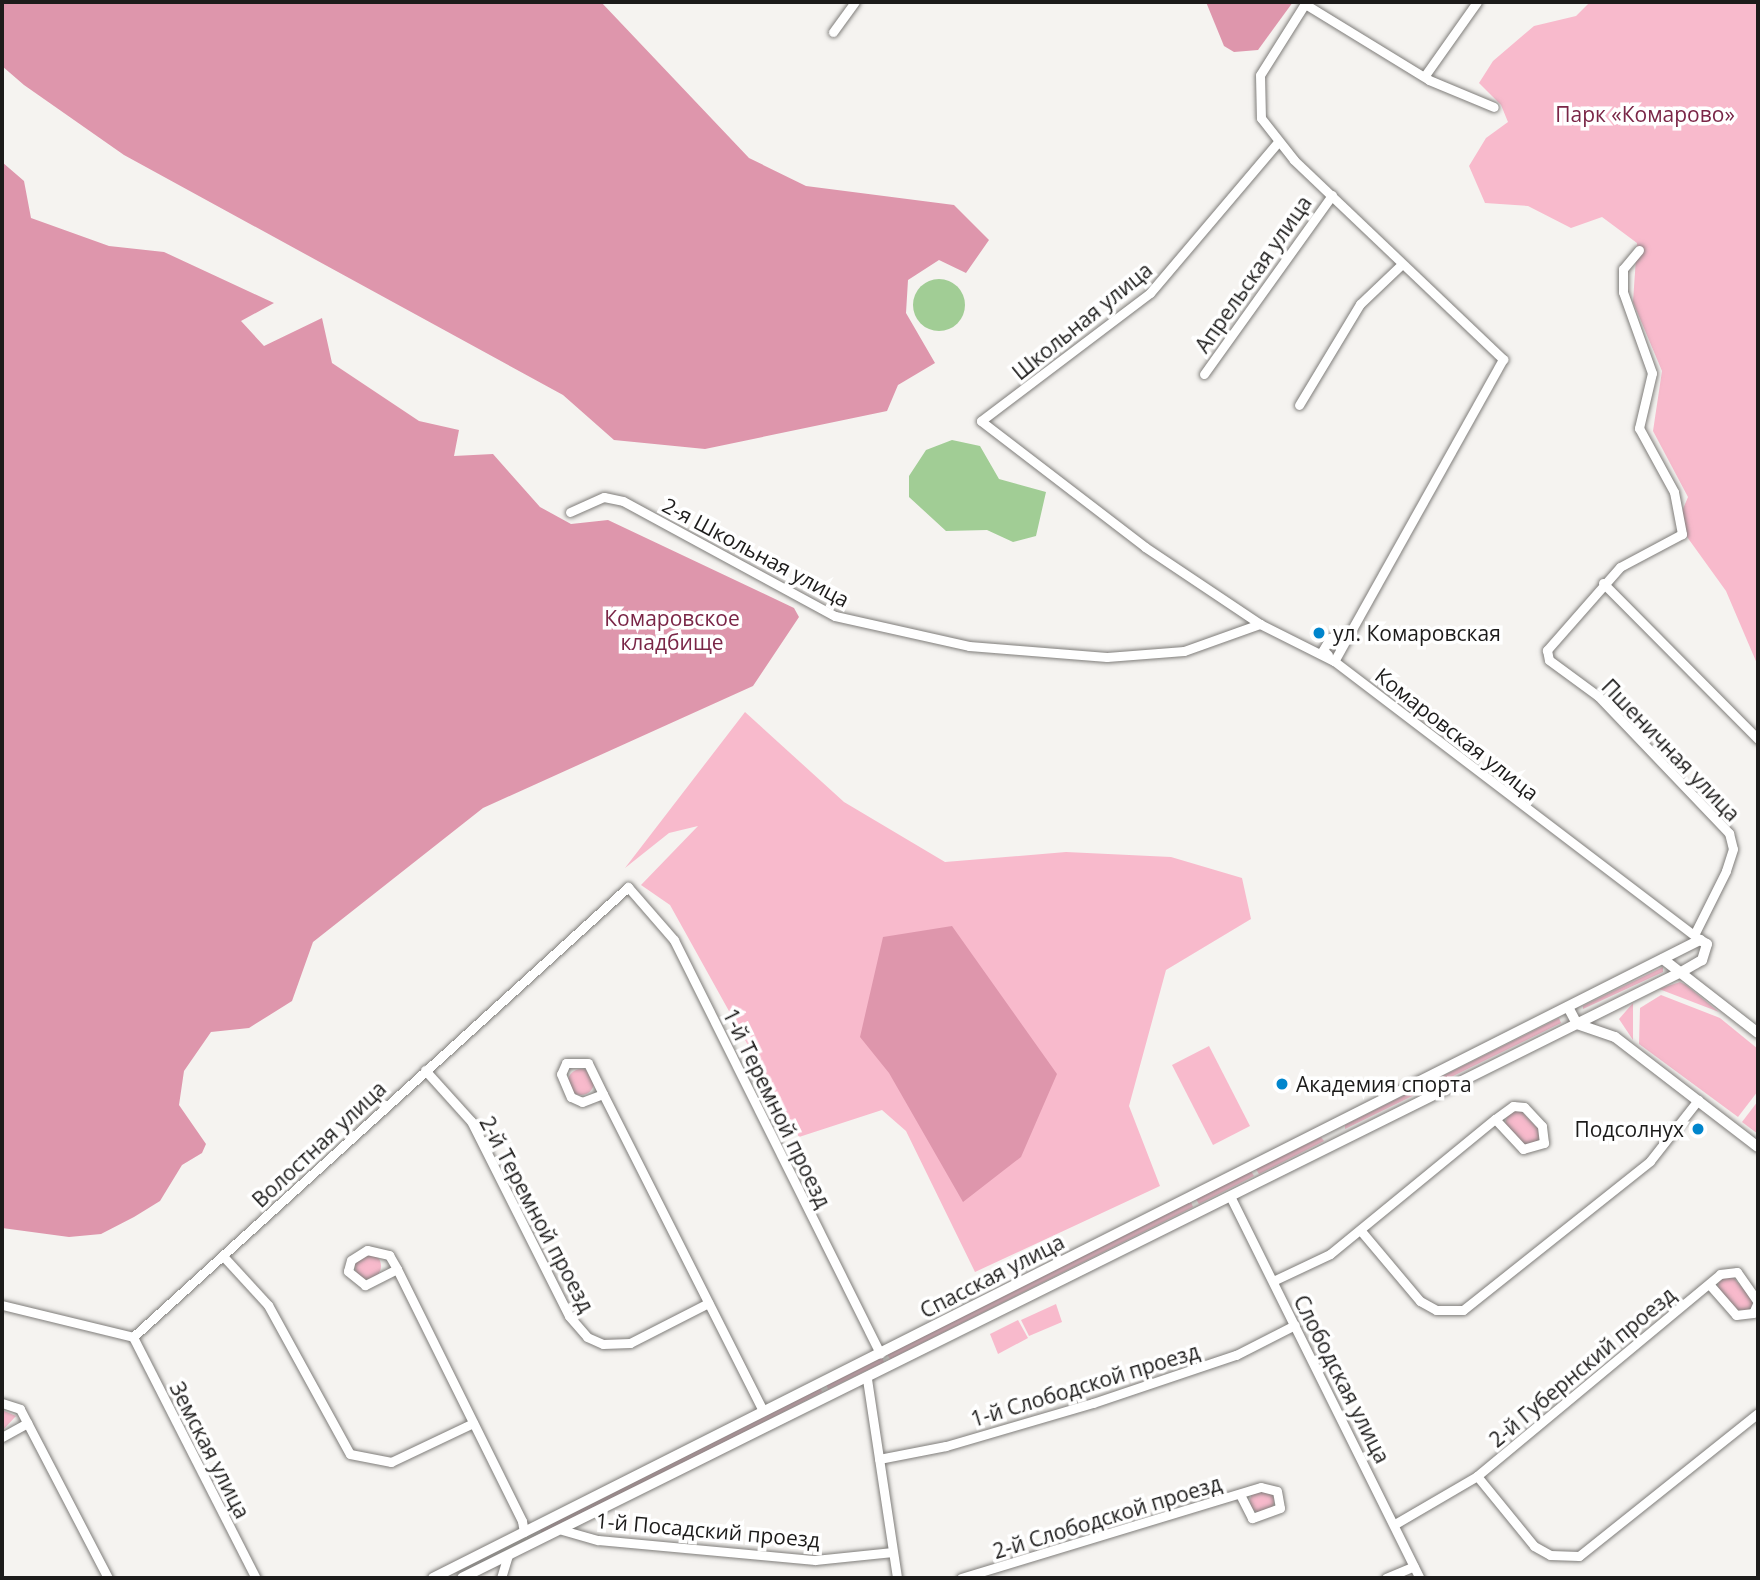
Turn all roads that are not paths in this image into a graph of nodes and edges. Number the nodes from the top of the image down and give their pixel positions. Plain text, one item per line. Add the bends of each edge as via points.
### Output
1 (855, 2) edge
2 (1477, 2) edge
3 (1305, 3) edge
4 (833, 32) dead end
5 (1426, 74) junction
6 (1494, 107) dead end
7 (1278, 142) junction
8 (1332, 195) junction
9 (1639, 250) dead end
10 (1402, 264) junction
11 (1204, 374) dead end
12 (1299, 405) dead end
13 (981, 421) joint
14 (570, 512) dead end
15 (1603, 583) junction
16 (1260, 624) junction
17 (1340, 650) junction
18 (1333, 660) junction
19 (1758, 739) edge
20 (628, 887) joint
21 (1698, 935) junction
22 (1663, 959) junction
23 (1681, 972) junction
24 (1568, 1007) junction
25 (1577, 1024) junction
26 (1758, 1033) edge
27 (425, 1070) junction
28 (603, 1094) junction
29 (1698, 1100) junction
30 (1496, 1119) junction
31 (1328, 1128) junction
32 (1335, 1144) junction
33 (1758, 1147) edge
34 (1230, 1196) junction
35 (1361, 1231) junction
36 (224, 1257) junction
37 (397, 1269) junction
38 (1273, 1281) junction
39 (1709, 1284) junction
40 (1758, 1302) edge
41 (708, 1303) junction
42 (2, 1305) edge
43 (1295, 1325) junction
44 (133, 1337) junction
45 (880, 1354) junction
46 (867, 1380) junction
47 (2, 1403) edge
48 (763, 1411) junction
49 (1758, 1413) edge
50 (27, 1423) junction
51 (473, 1423) junction
52 (2, 1437) edge
53 (879, 1459) junction
54 (1477, 1476) junction
55 (1240, 1494) junction
56 (1395, 1524) junction
57 (562, 1530) junction
58 (524, 1532) junction
59 (505, 1542) junction
60 (893, 1552) junction
61 (508, 1556) junction
62 (1414, 1566) junction
63 (986, 1576) edge
64 (108, 1578) edge
65 (256, 1578) edge
66 (433, 1578) edge
67 (462, 1578) edge
68 (501, 1578) edge
69 (897, 1578) edge
70 (961, 1578) edge
71 (1386, 1578) edge
72 (1420, 1578) edge

1 - 4 street
2 - 5 street
3 - 5 street
3 - 7 street via 1260,75 1261,118
5 - 6 street
7 - 8 street
7 - 13 street, Школьная улица via 1150,293
8 - 10 street
8 - 11 street, Апрельская улица
9 - 15 street, Пшеничная улица via 1623,269 1623,292 1652,373 1639,428 1684,517 1682,534
10 - 12 street via 1360,304
10 - 17 street via 1503,359
13 - 16 street, Комаровская улица
14 - 16 street, 2-я Школьная улица via 604,497 623,501 835,616 969,646 1107,657 1184,651
15 - 19 street
15 - 21 street, Пшеничная улица via 1558,633 1547,650 1549,660 1598,696 1729,833 1733,849
16 - 18 street, Комаровская улица
17 - 18 street
17 - 18 street via 1339,641 1330,638 1323,650
18 - 21 street, Комаровская улица via 1511,800
20 - 27 street, Волостная улица
20 - 45 street, 1-й Теремной проезд via 674,940
21 - 22 street, Спасская улица
21 - 23 street, Спасская улица via 1709,952
22 - 23 street
22 - 24 street, Спасская улица
23 - 25 street, Спасская улица
23 - 26 street
24 - 25 street
24 - 31 street, Спасская улица
25 - 29 street via 1615,1037
25 - 32 street, Спасская улица
27 - 36 street, Волостная улица
27 - 41 street, 2-й Теремной проезд via 471,1121 569,1316 587,1337 630,1343
28 - 28 street via 582,1102 571,1097 562,1074 566,1063 588,1063
28 - 41 street
29 - 33 street
29 - 35 street via 1650,1161 1463,1310 1436,1310 1420,1301
30 - 30 street via 1523,1149 1544,1143 1542,1126 1524,1107 1513,1106
30 - 35 street
31 - 32 street
31 - 45 street, Спасская улица
32 - 34 street, Спасская улица
34 - 38 street, Слободская улица
34 - 46 street, Спасская улица
35 - 38 street via 1331,1254
36 - 44 street, Волостная улица
36 - 51 street via 268,1305 350,1454 391,1462
37 - 37 street via 385,1251 373,1248 351,1260 348,1271 365,1285
37 - 51 street
38 - 43 street, Слободская улица
39 - 40 street, 2-й Губернский проезд via 1725,1271 1737,1272
39 - 40 street, 2-й Губернский проезд via 1735,1315 1747,1316
39 - 54 street, 2-й Губернский проезд
41 - 48 street
42 - 44 street
43 - 53 street, 1-й Слободской проезд via 1236,1355 1093,1403
43 - 56 street, Слободская улица
44 - 65 street, Земская улица
45 - 48 street, Спасская улица
46 - 53 street
46 - 57 street, Спасская улица
47 - 50 street via 16,1405
48 - 58 street, Спасская улица
49 - 54 street via 1579,1556 1560,1558 1534,1546
50 - 52 street
50 - 64 street
51 - 58 street
53 - 60 street
54 - 56 street, 2-й Губернский проезд
55 - 55 street, 2-й Слободской проезд via 1252,1518 1280,1508 1273,1488
55 - 63 street, 2-й Слободской проезд
56 - 62 street, Слободская улица
57 - 60 street, 1-й Посадский проезд via 598,1540 815,1560
57 - 61 street, Спасская улица
58 - 59 street, Спасская улица
59 - 61 street
59 - 66 street, Спасская улица
60 - 69 street
61 - 67 street, Спасская улица
61 - 68 street
62 - 71 street
62 - 72 street, Слободская улица
63 - 70 street, 2-й Слободской проезд

